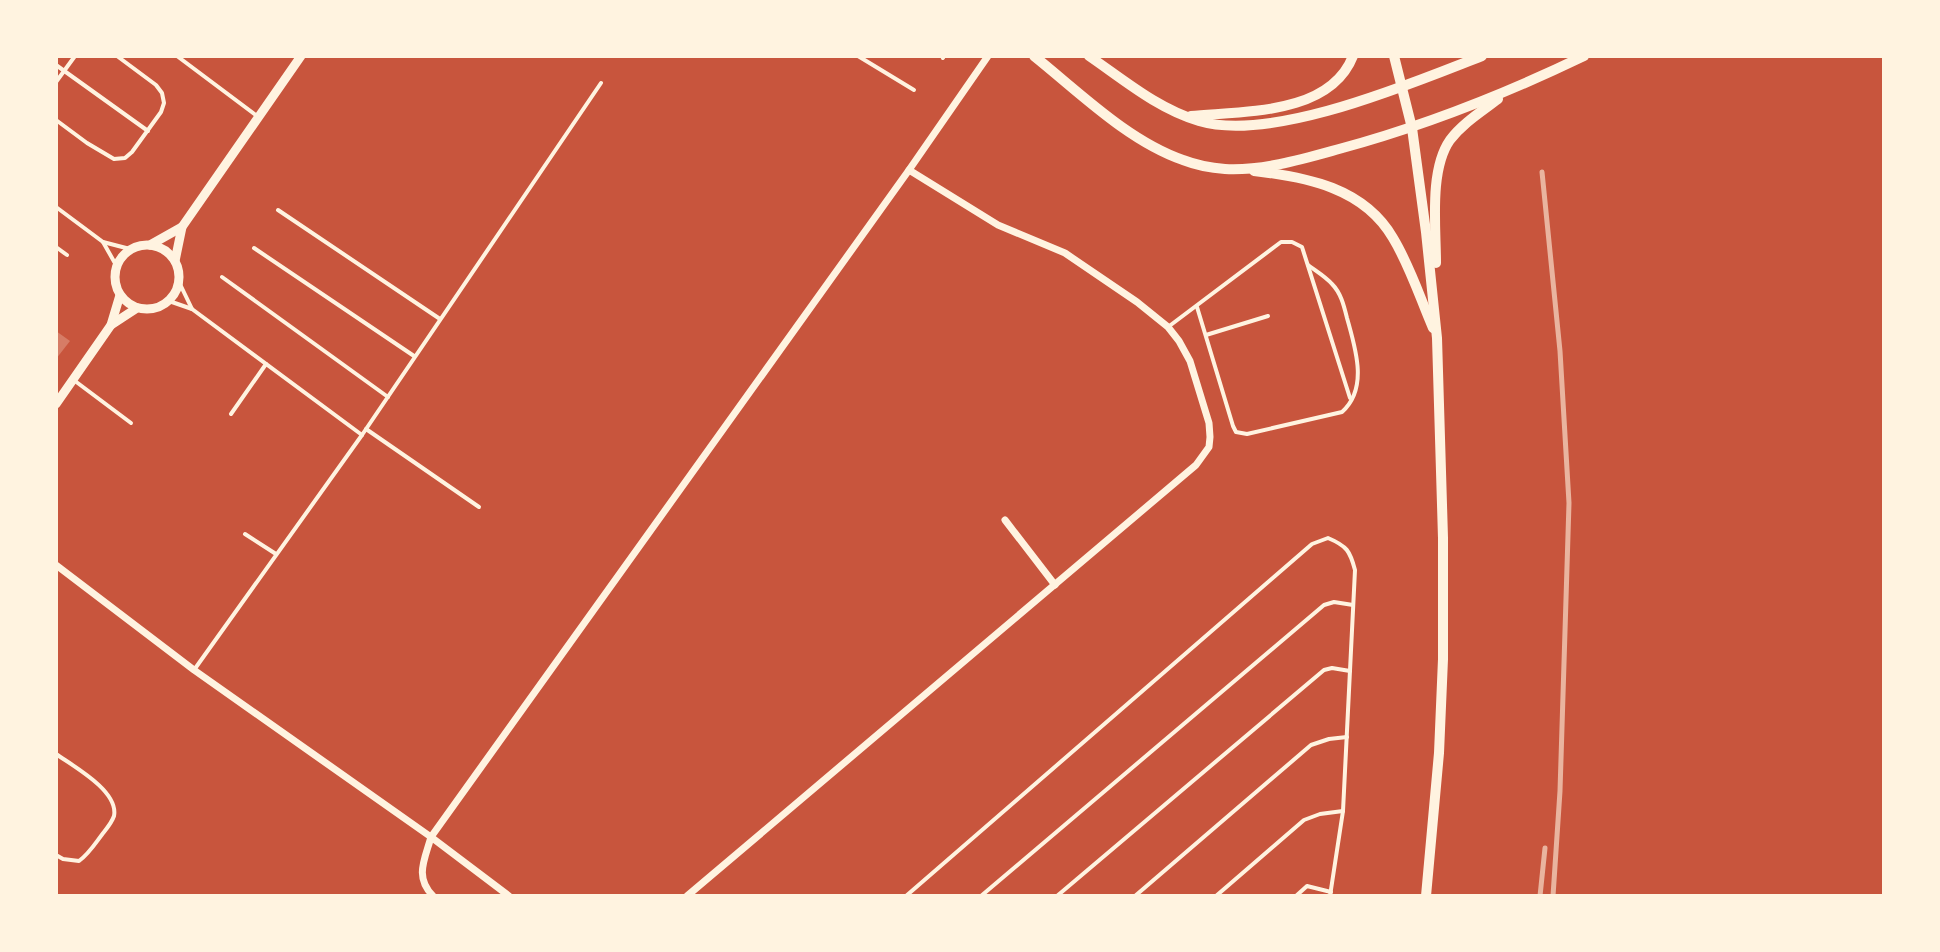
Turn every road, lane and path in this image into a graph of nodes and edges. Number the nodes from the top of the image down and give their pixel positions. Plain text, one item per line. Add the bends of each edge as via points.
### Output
1 (75, 56) edge
2 (117, 56) edge
3 (177, 56) edge
4 (301, 56) edge
5 (858, 56) edge
6 (988, 56) edge
7 (1034, 56) edge
8 (1089, 56) edge
9 (1353, 56) edge
10 (1394, 56) edge
11 (1482, 56) edge
12 (1584, 56) edge
13 (56, 65) edge
14 (64, 71) junction
15 (56, 82) edge
16 (601, 83) dead end
17 (1403, 87) junction
18 (1512, 89) junction
19 (914, 90) dead end
20 (1185, 116) junction
21 (258, 117) junction
22 (56, 120) edge
23 (1412, 128) junction
24 (148, 132) junction
25 (1238, 169) junction
26 (909, 170) junction
27 (56, 207) edge
28 (278, 210) dead end
29 (182, 227) junction
30 (103, 242) junction
31 (150, 245) junction
32 (56, 247) edge
33 (254, 248) dead end
34 (130, 249) junction
35 (67, 255) dead end
36 (175, 261) junction
37 (116, 265) junction
38 (1308, 265) junction
39 (222, 277) dead end
40 (179, 282) junction
41 (120, 295) junction
42 (169, 301) junction
43 (1197, 307) junction
44 (137, 308) junction
45 (192, 309) junction
46 (1268, 316) dead end
47 (440, 319) junction
48 (1436, 321) junction
49 (111, 325) junction
50 (1168, 327) junction
51 (1206, 335) junction
52 (1437, 338) junction
53 (415, 357) junction
54 (266, 364) junction
55 (73, 379) junction
56 (388, 397) junction
57 (1351, 400) junction
58 (56, 404) edge
59 (231, 414) dead end
60 (131, 423) dead end
61 (366, 429) junction
62 (362, 435) junction
63 (479, 507) dead end
64 (1005, 520) dead end
65 (245, 534) dead end
66 (277, 555) junction
67 (56, 565) edge
68 (1055, 585) junction
69 (1353, 605) junction
70 (194, 670) junction
71 (1350, 671) junction
72 (1347, 737) junction
73 (56, 754) edge
74 (1343, 811) junction
75 (431, 837) junction
76 (56, 855) edge
77 (1330, 894) edge
78 (433, 896) edge
79 (509, 896) edge
80 (687, 896) edge
81 (906, 896) edge
82 (981, 896) edge
83 (1057, 896) edge
84 (1135, 896) edge
85 (1216, 896) edge
86 (1296, 896) edge
87 (1426, 896) edge

1 - 14 lane
2 - 24 lane via 162,93 161,112
3 - 21 lane
4 - 21 street
5 - 19 lane
6 - 26 street
7 - 25 main road via 1158,149 1204,166
8 - 20 main road
9 - 20 main road via 1334,85 1302,101
10 - 17 main road
11 - 17 main road
12 - 18 main road
13 - 14 lane
14 - 15 lane
14 - 24 lane
16 - 47 lane
17 - 20 main road via 1250,126
17 - 23 main road
18 - 23 main road
18 - 48 main road via 1463,126 1443,154 1436,192
21 - 29 street
22 - 24 lane via 114,159 125,158
23 - 25 main road via 1308,157
23 - 48 main road
25 - 52 main road via 1310,180 1344,192 1369,210 1393,238
26 - 50 street via 998,225 1065,253
26 - 75 street
27 - 30 lane
28 - 47 lane
29 - 31 street
29 - 36 street
30 - 34 lane
30 - 37 lane
31 - 34 street
31 - 36 street
32 - 35 lane
33 - 53 lane
34 - 37 street
36 - 40 street
37 - 41 street
38 - 43 lane via 1302,247 1281,242
38 - 57 lane
38 - 57 lane via 1342,300 1358,365
39 - 56 lane
40 - 42 street
40 - 45 lane
41 - 44 street
41 - 49 street
42 - 44 street
42 - 45 lane
43 - 50 lane
43 - 51 lane
44 - 49 street
45 - 54 lane
46 - 51 lane
47 - 53 lane
48 - 52 main road
49 - 55 street
50 - 68 street via 1197,382 1210,430 1207,451
51 - 57 lane via 1236,432 1342,412
52 - 87 main road via 1443,659
53 - 56 lane
54 - 59 lane
54 - 62 lane
55 - 58 street
55 - 60 lane
56 - 61 lane
61 - 62 lane
61 - 63 lane
62 - 66 lane
64 - 68 street
65 - 66 lane
66 - 70 lane
67 - 70 street
68 - 80 street
69 - 71 lane
69 - 81 lane via 1351,553 1328,538 1312,544
69 - 82 lane via 1324,605
70 - 75 street
71 - 72 lane
71 - 83 lane via 1324,670
72 - 74 lane
72 - 84 lane via 1311,745
73 - 76 lane via 103,788 114,807 110,823 87,855 79,861
74 - 77 lane
74 - 85 lane via 1304,820
75 - 78 street via 422,871 425,888
75 - 79 street
77 - 86 lane via 1307,886

